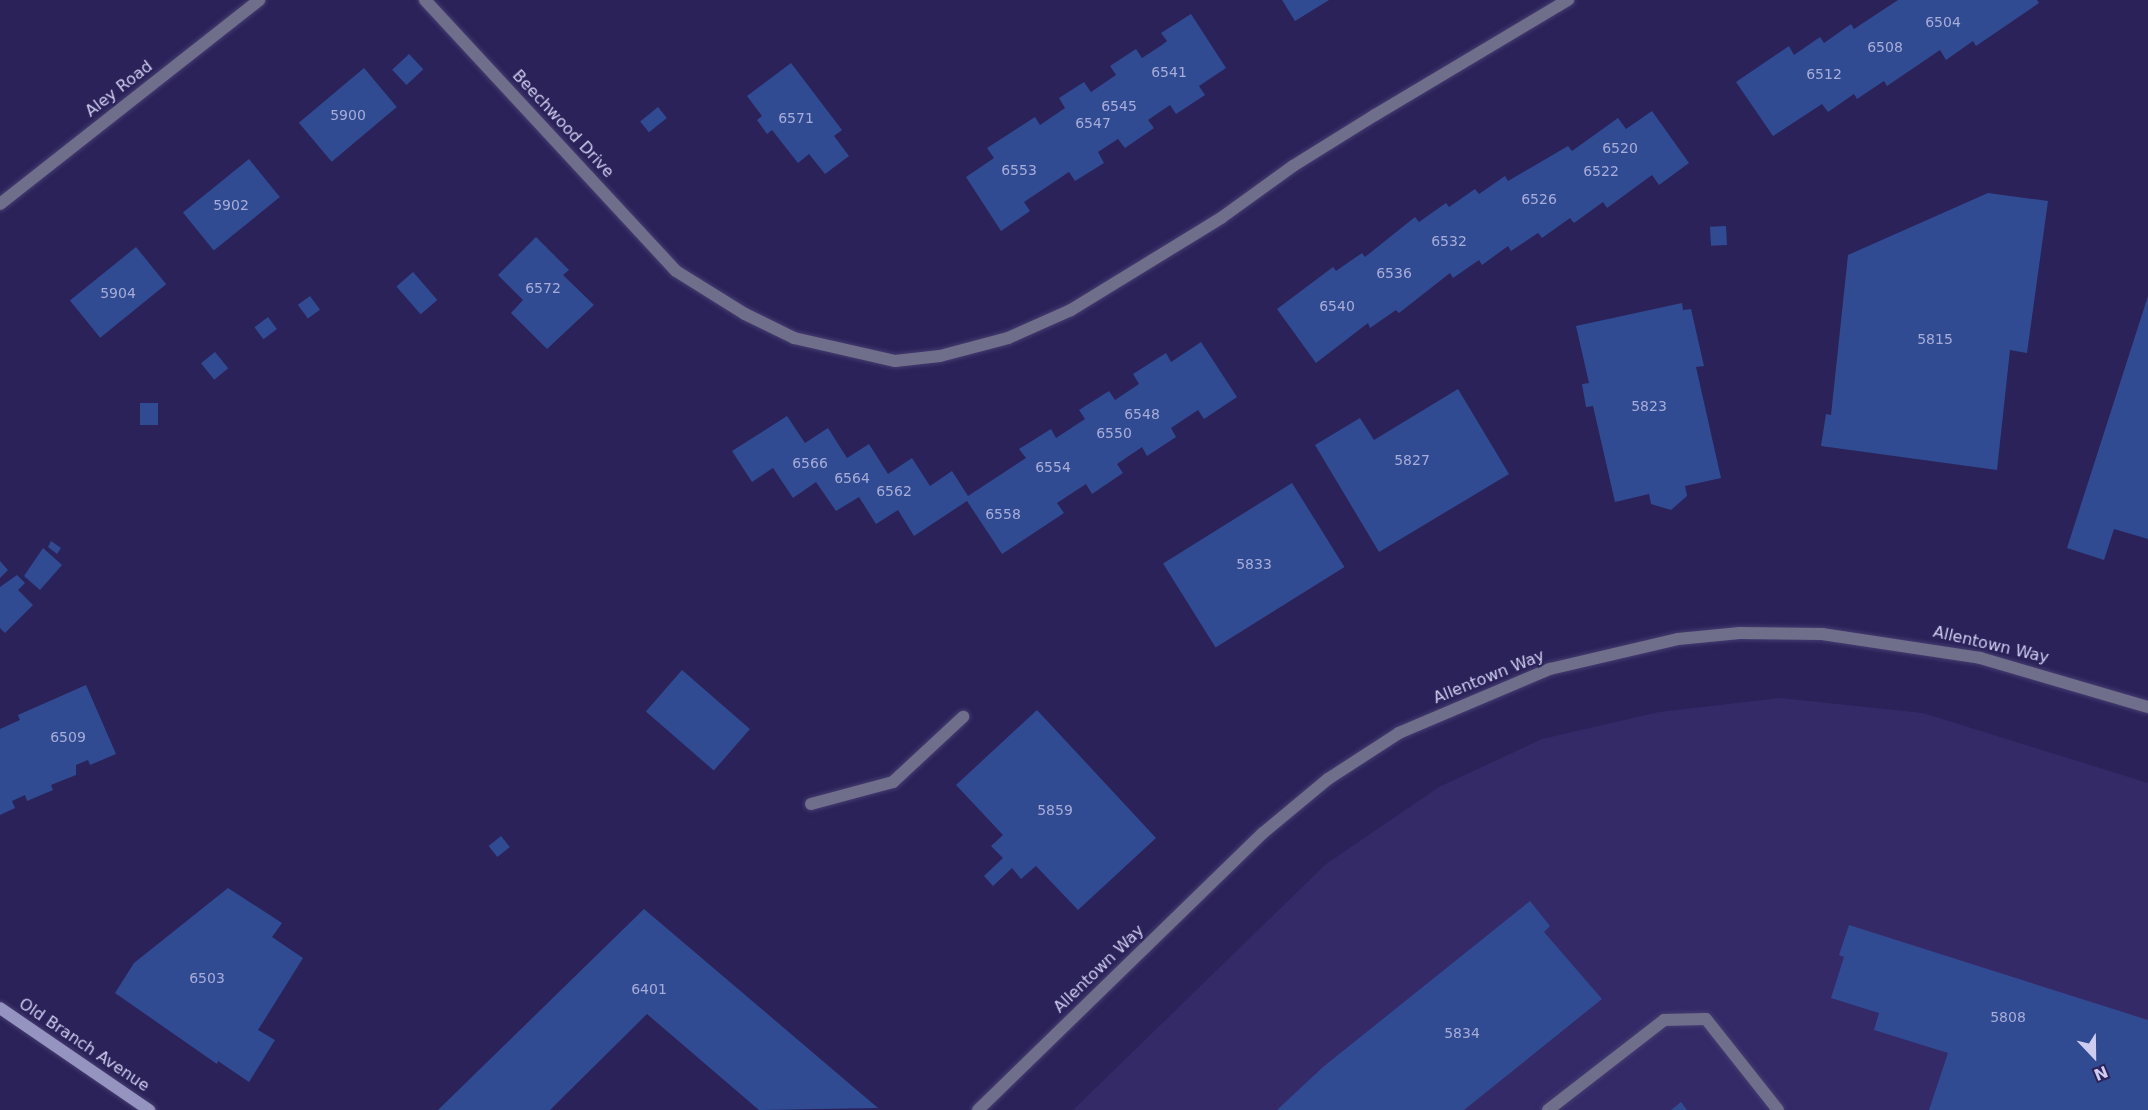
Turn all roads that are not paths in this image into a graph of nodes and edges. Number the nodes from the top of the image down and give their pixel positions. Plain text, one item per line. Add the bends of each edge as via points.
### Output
1 (259, 0) edge
2 (425, 0) edge
3 (1568, 0) edge
4 (0, 204) edge
5 (2148, 707) edge
6 (963, 717) dead end
7 (811, 804) dead end
8 (0, 1008) edge
9 (149, 1110) edge
10 (978, 1110) edge
11 (1548, 1110) edge
12 (1778, 1110) edge

1 - 4 street, Aley Road
2 - 3 street, Beechwood Drive via 676,271 745,314 794,338 895,361 940,356 1008,338 1071,310 1221,218 1293,166
5 - 10 street, Allentown Way via 1980,658 1822,634 1740,633 1678,639 1550,669 1399,733 1328,779 1263,833
6 - 7 street via 892,782
8 - 9 main road, Old Branch Avenue
11 - 12 street via 1664,1020 1706,1019

